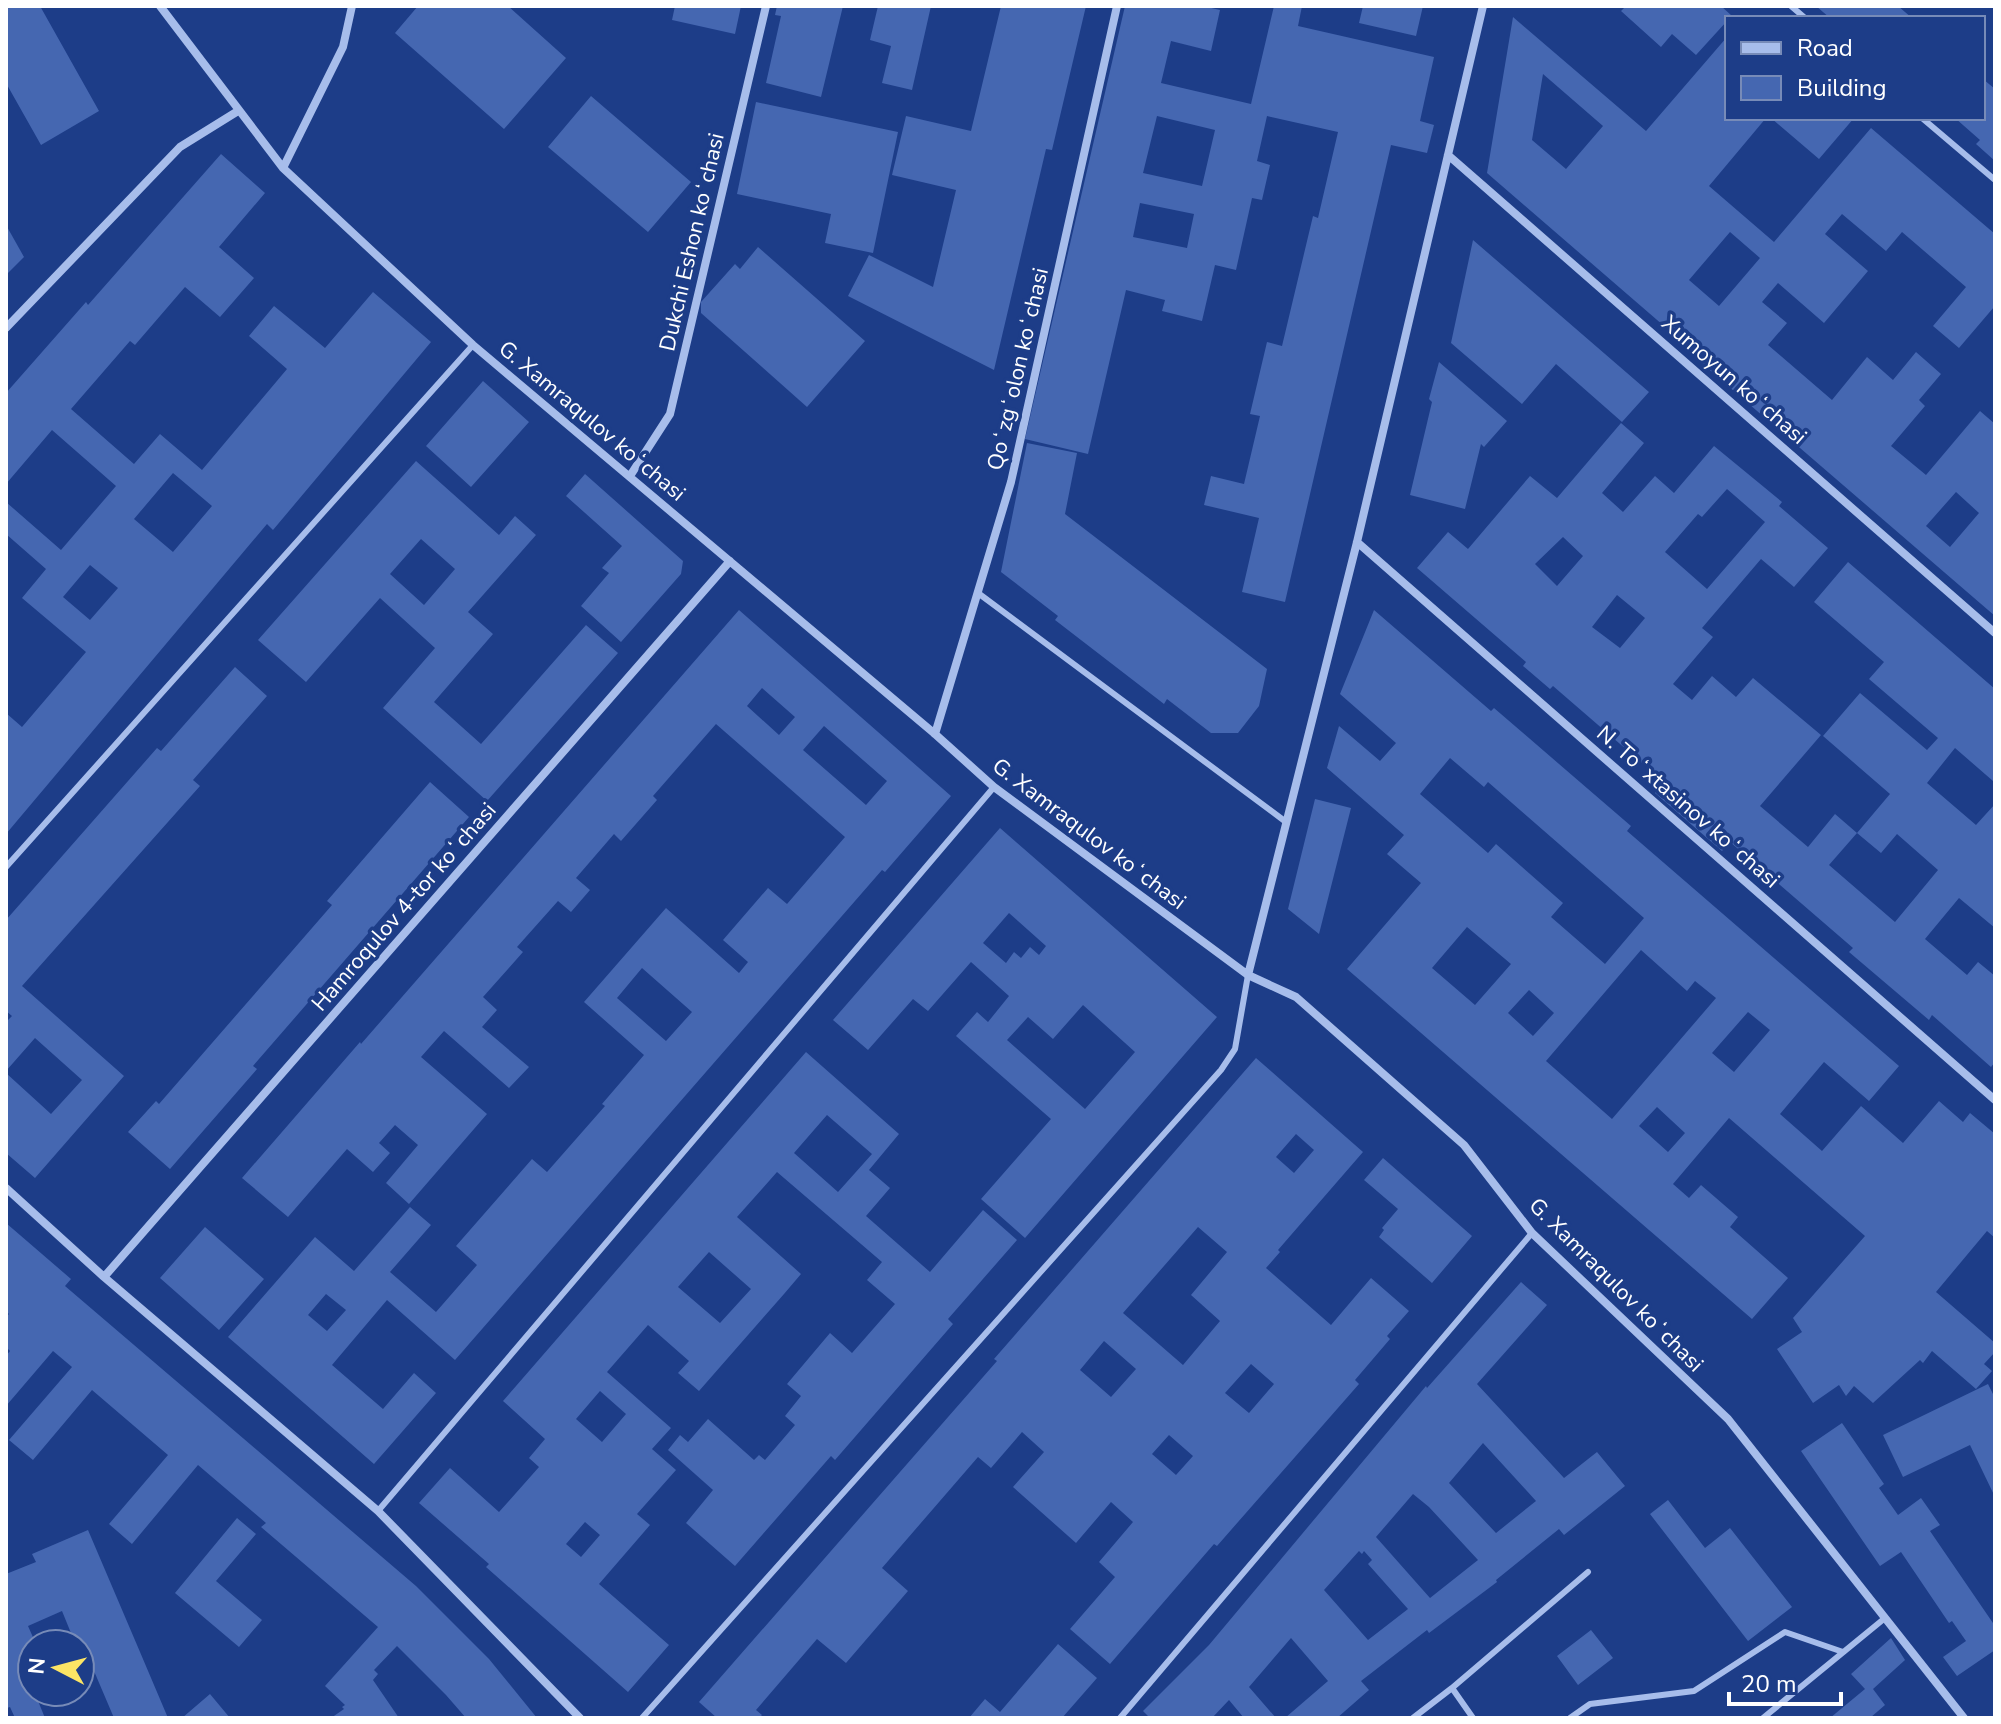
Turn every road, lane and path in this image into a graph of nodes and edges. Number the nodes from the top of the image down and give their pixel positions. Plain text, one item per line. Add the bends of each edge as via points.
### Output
1 (160, 6) edge
2 (352, 6) edge
3 (766, 6) edge
4 (1117, 6) edge
5 (1483, 6) edge
6 (238, 111) junction
7 (1924, 120) edge
8 (1448, 155) junction
9 (283, 168) junction
10 (1995, 180) edge
11 (6, 328) edge
12 (473, 345) junction
13 (630, 476) junction
14 (1357, 542) junction
15 (730, 561) junction
16 (978, 593) junction
17 (1995, 633) edge
18 (935, 734) junction
19 (994, 787) junction
20 (1286, 822) junction
21 (6, 867) edge
22 (1248, 975) junction
23 (1995, 1100) edge
24 (6, 1188) edge
25 (1532, 1233) junction
26 (104, 1277) junction
27 (378, 1511) junction
28 (1588, 1572) dead end
29 (1885, 1618) junction
30 (1843, 1652) junction
31 (1452, 1688) junction
32 (580, 1718) edge
33 (642, 1718) edge
34 (1120, 1718) edge
35 (1413, 1718) edge
36 (1473, 1718) edge
37 (1570, 1718) edge
38 (1763, 1718) edge
39 (1964, 1718) edge

1 - 6 street, G. Xamraqulov koʻchasi
2 - 9 street via 343,47
3 - 13 street, Dukchi Eshon koʻchasi via 670,414
4 - 16 street, Qoʻzgʻolon koʻchasi via 1011,482
5 - 8 street
6 - 9 street, G. Xamraqulov koʻchasi
6 - 11 street via 180,147
7 - 10 lane
8 - 14 street
8 - 17 street, Xumoyun koʻchasi
9 - 12 street, G. Xamraqulov koʻchasi
12 - 13 street, G. Xamraqulov koʻchasi
12 - 21 lane
13 - 15 street, G. Xamraqulov koʻchasi
14 - 20 street
14 - 23 street, N. Toʻxtasinov koʻchasi
15 - 18 street, G. Xamraqulov koʻchasi
15 - 26 street, Hamroqulov 4-tor koʻchasi
16 - 18 street, Qoʻzgʻolon koʻchasi
16 - 20 lane
18 - 19 street, G. Xamraqulov koʻchasi
19 - 22 street, G. Xamraqulov koʻchasi
19 - 27 lane
20 - 22 street
22 - 25 street, G. Xamraqulov koʻchasi via 1296,997 1464,1145
22 - 33 lane via 1235,1049 1221,1070
24 - 26 street
25 - 29 street, G. Xamraqulov koʻchasi via 1728,1419
25 - 34 lane
26 - 27 street
27 - 32 street
28 - 31 lane
29 - 30 lane
29 - 39 street, G. Xamraqulov koʻchasi
30 - 37 lane via 1785,1632 1694,1691 1590,1704
30 - 38 lane
31 - 35 lane
31 - 36 lane

